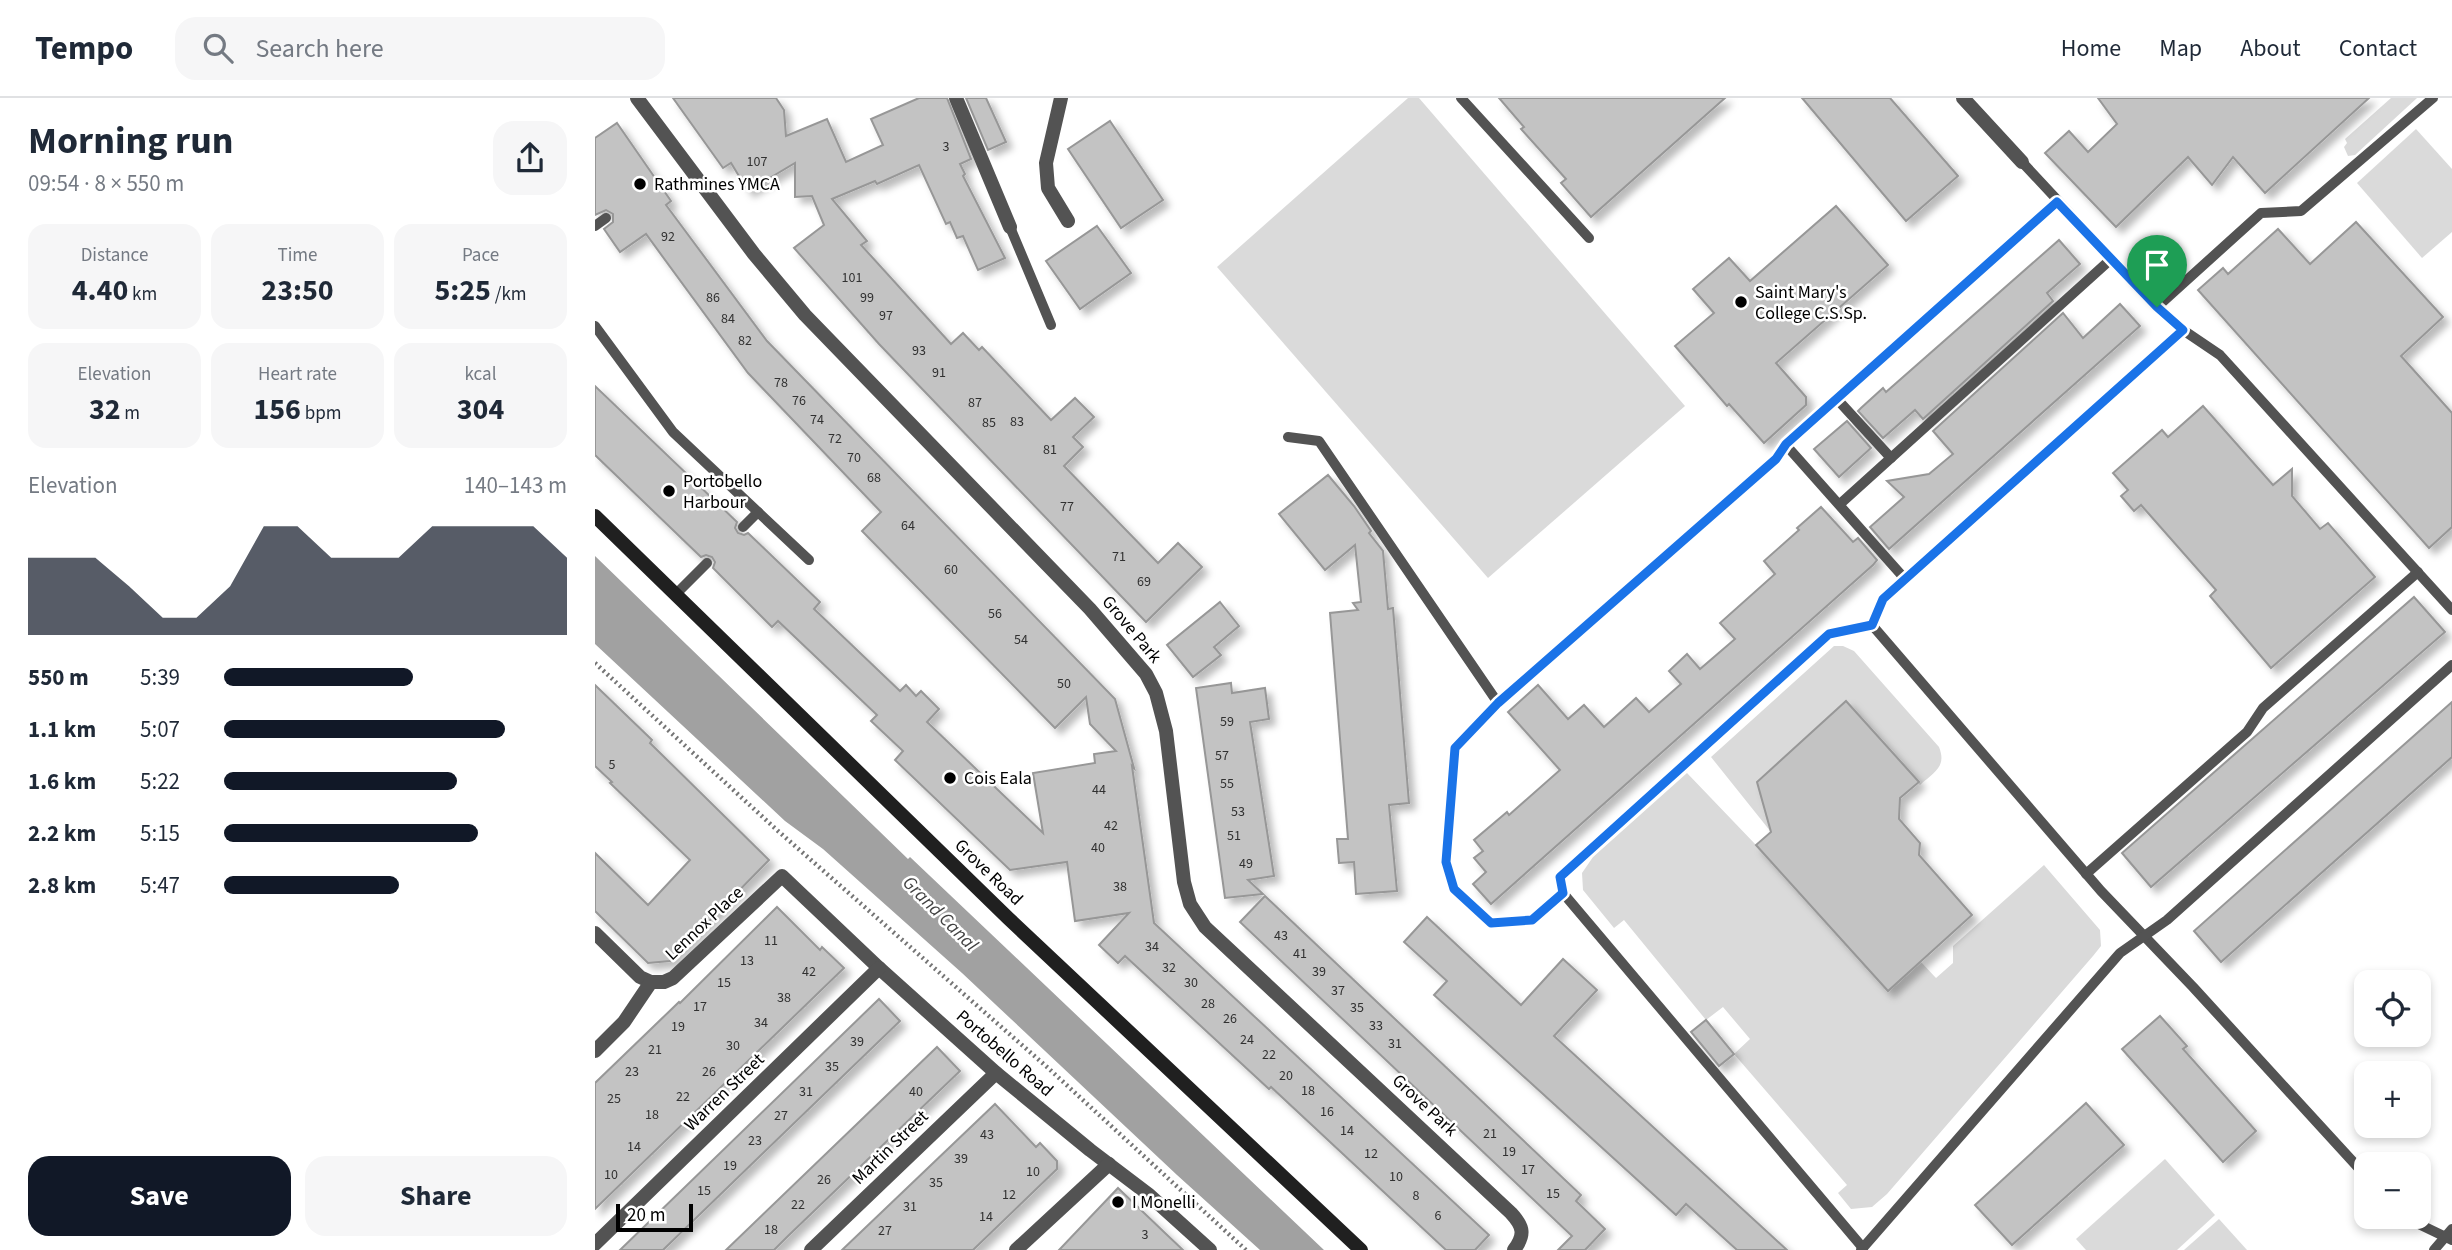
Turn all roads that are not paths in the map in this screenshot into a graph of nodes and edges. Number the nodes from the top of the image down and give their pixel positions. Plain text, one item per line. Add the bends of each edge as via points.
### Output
1 (637, 98) edge
2 (956, 98) edge
3 (1061, 98) edge
4 (1461, 98) edge
5 (1963, 98) edge
6 (2433, 98) edge
7 (2022, 163) joint
8 (2057, 202) junction
9 (606, 218) dead end
10 (1068, 221) dead end
11 (595, 226) edge
12 (1010, 227) joint
13 (1589, 238) dead end
14 (2111, 260) junction
15 (2157, 307) junction
16 (1051, 324) dead end
17 (595, 326) edge
18 (2183, 330) junction
19 (1836, 398) junction
20 (1288, 437) dead end
21 (1786, 444) junction
22 (1891, 458) junction
23 (1840, 504) junction
24 (758, 512) junction
25 (595, 516) edge
26 (743, 527) dead end
27 (809, 560) dead end
28 (707, 563) dead end
29 (2418, 572) junction
30 (1905, 579) junction
31 (675, 595) junction
32 (2452, 610) edge
33 (1872, 625) junction
34 (2452, 665) edge
35 (1498, 703) junction
36 (2086, 874) junction
37 (782, 876) joint
38 (1563, 893) junction
39 (595, 933) edge
40 (2145, 936) junction
41 (879, 968) junction
42 (651, 982) junction
43 (595, 1051) edge
44 (996, 1073) junction
45 (1109, 1164) junction
46 (2354, 1164) edge
47 (2431, 1228) edge
48 (2449, 1235) edge
49 (595, 1244) edge
50 (1862, 1249) edge
51 (811, 1250) edge
52 (1016, 1250) edge
53 (1210, 1250) edge
54 (1361, 1250) edge
55 (1514, 1250) edge
56 (2434, 1250) edge

1 - 55 street, Grove Park via 805,315 1090,608 1146,674 1165,731 1190,904 1205,927 1511,1213 1523,1235
2 - 12 street
3 - 10 street via 1046,163 1048,188
4 - 13 lane
5 - 7 street
6 - 15 lane via 2301,211 2261,213
7 - 8 lane
8 - 14 lane
8 - 19 lane
9 - 11 lane
12 - 16 lane
14 - 15 lane
14 - 22 lane
15 - 18 lane
17 - 24 lane via 673,432
18 - 29 lane via 2220,355
18 - 30 lane
19 - 21 lane
19 - 22 lane
20 - 35 lane via 1319,441
21 - 23 lane
21 - 35 lane via 1776,459
22 - 23 lane
23 - 30 lane
24 - 26 lane
24 - 27 lane
25 - 31 main road, Grove Road
28 - 31 lane
29 - 32 lane
29 - 36 lane via 2263,708 2247,732
30 - 33 lane via 1883,599
31 - 54 main road, Grove Road via 1008,918
33 - 36 lane
33 - 38 lane via 1829,634 1560,877
34 - 40 lane
35 - 38 lane via 1455,748 1446,862 1454,889 1491,923 1532,920
36 - 40 lane
37 - 41 street, Portobello Road
37 - 42 street, Lennox Place via 674,978
38 - 50 lane
39 - 42 street
40 - 46 lane
40 - 50 lane via 2120,953
41 - 44 street, Portobello Road
41 - 49 street, Warren Street
42 - 43 street via 624,1023
44 - 45 street, Portobello Road
44 - 51 street, Martin Street
45 - 52 street
45 - 53 street, Portobello Road
47 - 48 lane
48 - 56 lane

